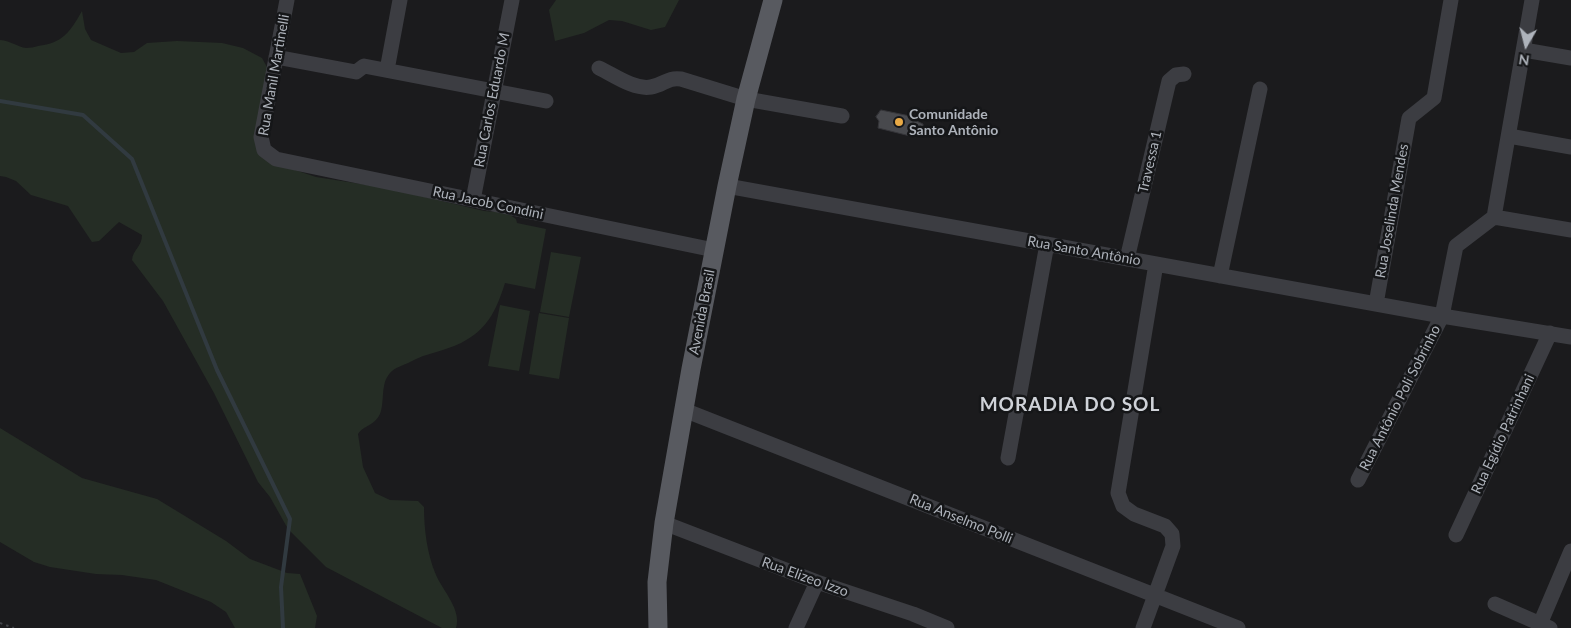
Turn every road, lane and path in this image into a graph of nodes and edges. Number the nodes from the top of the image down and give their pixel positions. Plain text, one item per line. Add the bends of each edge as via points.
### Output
1 (287, 0) edge
2 (400, 0) edge
3 (512, 0) edge
4 (773, 0) edge
5 (1451, 0) edge
6 (1532, 0) edge
7 (1524, 50) junction
8 (276, 57) junction
9 (1571, 58) edge
10 (598, 68) dead end
11 (387, 70) junction
12 (1184, 74) dead end
13 (1260, 89) dead end
14 (494, 90) junction
15 (746, 99) junction
16 (546, 101) dead end
17 (842, 116) dead end
18 (1509, 136) junction
19 (1571, 147) edge
20 (264, 150) joint
21 (726, 186) junction
22 (473, 200) junction
23 (1494, 217) junction
24 (1571, 230) edge
25 (1046, 244) junction
26 (714, 250) junction
27 (1128, 259) junction
28 (1156, 264) junction
29 (1220, 276) junction
30 (1376, 304) junction
31 (1442, 316) junction
32 (1550, 334) junction
33 (1571, 337) edge
34 (684, 410) junction
35 (1008, 458) dead end
36 (1358, 480) dead end
37 (664, 523) junction
38 (1456, 535) dead end
39 (1571, 551) edge
40 (817, 582) junction
41 (1156, 596) junction
42 (1494, 604) dead end
43 (910, 621) edge
44 (0, 623) edge
45 (1545, 626) edge
46 (14, 628) edge
47 (658, 628) edge
48 (796, 628) edge
49 (947, 628) edge
50 (1143, 628) edge
51 (1238, 628) edge

1 - 8 street, Rua Manil Martinelli
2 - 11 street
3 - 14 street, Rua Carlos Eduardo M
4 - 15 main road, Avenida Brasil
5 - 30 street, Rua Joselinda Mendes via 1434,98 1409,118
6 - 7 street
7 - 9 street
7 - 18 street
8 - 11 street via 356,72 364,66
8 - 20 street, Rua Manil Martinelli via 261,137
10 - 15 street via 637,87 649,87 673,78
11 - 14 street
12 - 27 street, Travessa 1 via 1169,81
13 - 29 street
14 - 16 street
14 - 22 street, Rua Carlos Eduardo M
15 - 17 street
15 - 21 main road, Avenida Brasil
18 - 19 street
18 - 23 street
20 - 22 street, Rua Jacob Condini via 276,160
21 - 25 street, Rua Santo Antônio
21 - 26 main road, Avenida Brasil
22 - 26 street, Rua Jacob Condini
23 - 24 street
23 - 31 street, Rua Antônio Poli Sobrinho via 1456,246
25 - 27 street, Rua Santo Antônio
25 - 35 street
26 - 34 main road, Avenida Brasil
27 - 28 street, Rua Santo Antônio
28 - 29 street, Rua Santo Antônio
28 - 41 street via 1118,493 1123,506 1165,526 1172,534 1173,546
29 - 30 street, Rua Santo Antônio
30 - 31 street, Rua Santo Antônio
31 - 32 street, Rua Santo Antônio
31 - 36 street, Rua Antônio Poli Sobrinho
32 - 33 street, Rua Santo Antônio
32 - 38 street, Rua Egídio Patrinhani
34 - 37 main road, Avenida Brasil
34 - 41 street, Rua Anselmo Polli
37 - 40 street, Rua Elizeo Izzo
37 - 47 main road, Avenida Brasil via 657,582
39 - 45 street
40 - 43 street, Rua Elizeo Izzo
40 - 48 street
41 - 50 street
41 - 51 street, Rua Anselmo Polli
42 - 45 street
43 - 49 street, Rua Elizeo Izzo
44 - 46 path

